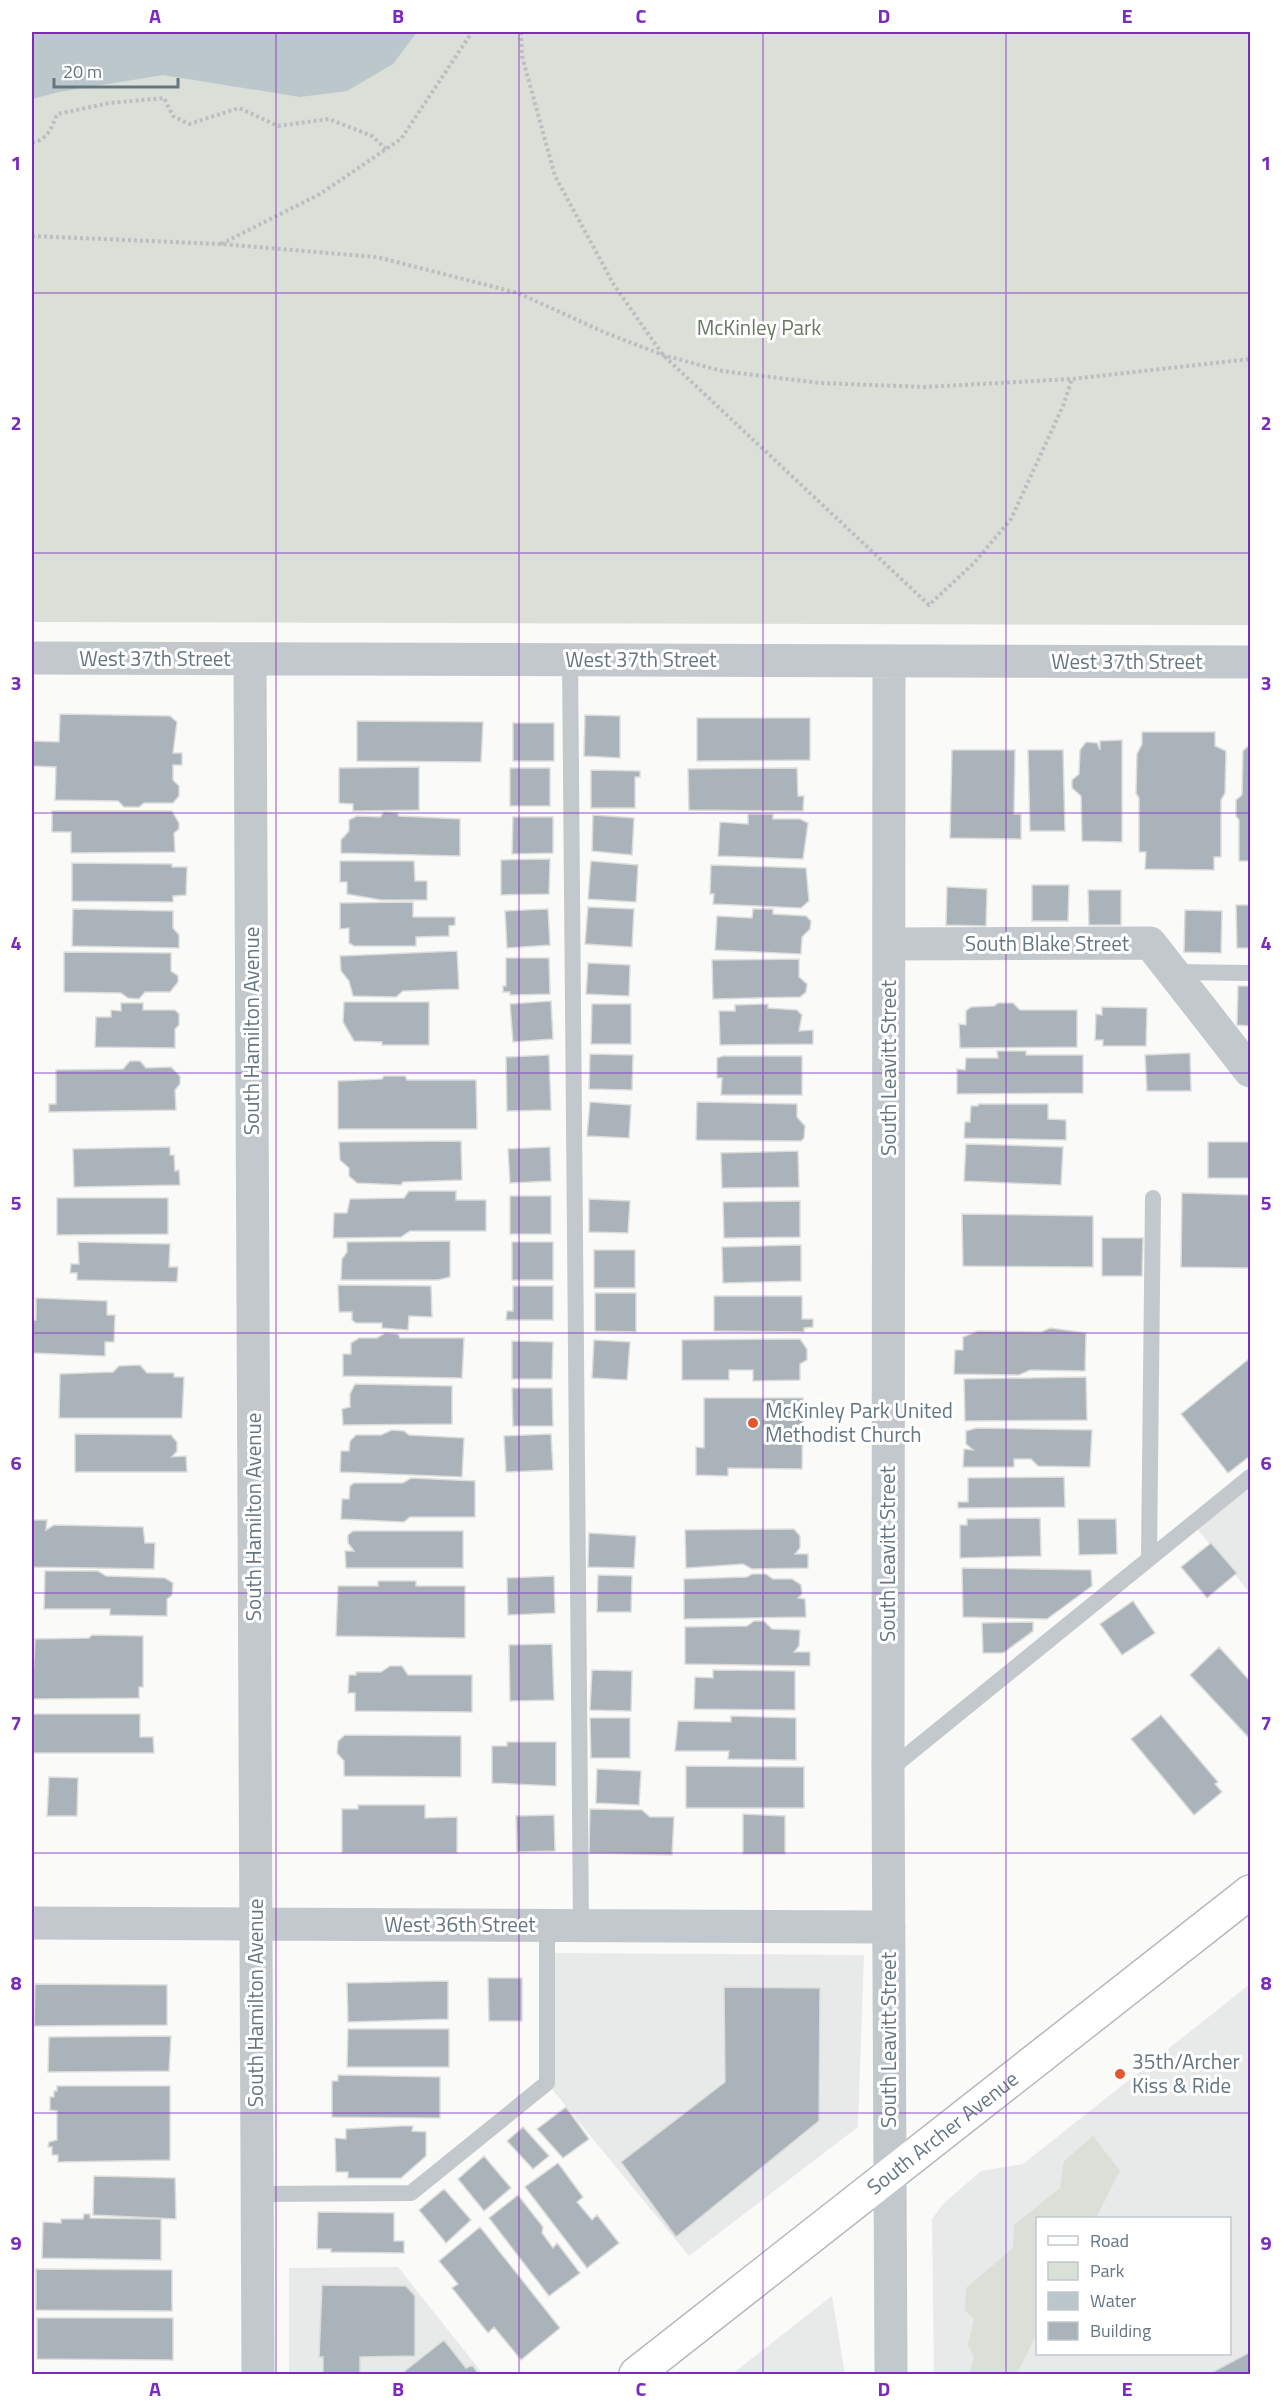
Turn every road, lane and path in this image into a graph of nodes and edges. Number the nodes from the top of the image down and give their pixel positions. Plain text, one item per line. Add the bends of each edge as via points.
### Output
1 (472, 32) edge
2 (521, 32) edge
3 (32, 143) edge
4 (386, 149) junction
5 (32, 236) edge
6 (220, 244) junction
7 (663, 355) junction
8 (1251, 359) edge
9 (1072, 379) junction
10 (32, 658) edge
11 (250, 659) junction
12 (570, 660) junction
13 (889, 661) junction
14 (1251, 662) edge
15 (889, 944) junction
16 (1173, 972) junction
17 (1251, 972) edge
18 (1251, 1071) edge
19 (1153, 1198) dead end
20 (1251, 1477) edge
21 (1149, 1559) junction
22 (888, 1771) junction
23 (1251, 1892) edge
24 (32, 1923) edge
25 (256, 1924) junction
26 (581, 1925) junction
27 (548, 1926) junction
28 (890, 1927) junction
29 (889, 2176) junction
30 (257, 2194) junction
31 (258, 2374) edge
32 (636, 2374) edge
33 (891, 2374) edge

1 - 4 path via 401,139
2 - 7 path via 522,56 555,176 614,285
3 - 4 path via 50,132 57,114 110,103 164,98 173,116 189,124 239,108 278,126 329,119 372,136
4 - 6 path via 320,194
5 - 6 path
6 - 7 path via 377,257 518,292
7 - 9 path via 722,371 820,383 925,387
7 - 9 path via 928,605 974,563 1011,519 1064,406
8 - 9 path
10 - 11 street, West 37th Street
11 - 12 street, West 37th Street
11 - 25 street, South Hamilton Avenue
12 - 13 street, West 37th Street
12 - 26 lane
13 - 14 street, West 37th Street
13 - 15 street, South Leavitt Street
15 - 16 street, South Blake Street via 1150,943
15 - 22 street, South Leavitt Street
16 - 17 lane
16 - 18 street, South Blake Street
19 - 21 lane
20 - 21 lane
21 - 22 lane
22 - 28 street, South Leavitt Street
23 - 29 main road, South Archer Avenue
24 - 25 street, West 36th Street
25 - 27 street, West 36th Street
25 - 30 street, South Hamilton Avenue
26 - 27 street, West 36th Street
26 - 28 street, West 36th Street
27 - 30 lane via 547,2083 411,2193
28 - 29 street, South Leavitt Street
29 - 32 main road, South Archer Avenue
29 - 33 street, South Leavitt Street
30 - 31 street, South Hamilton Avenue

